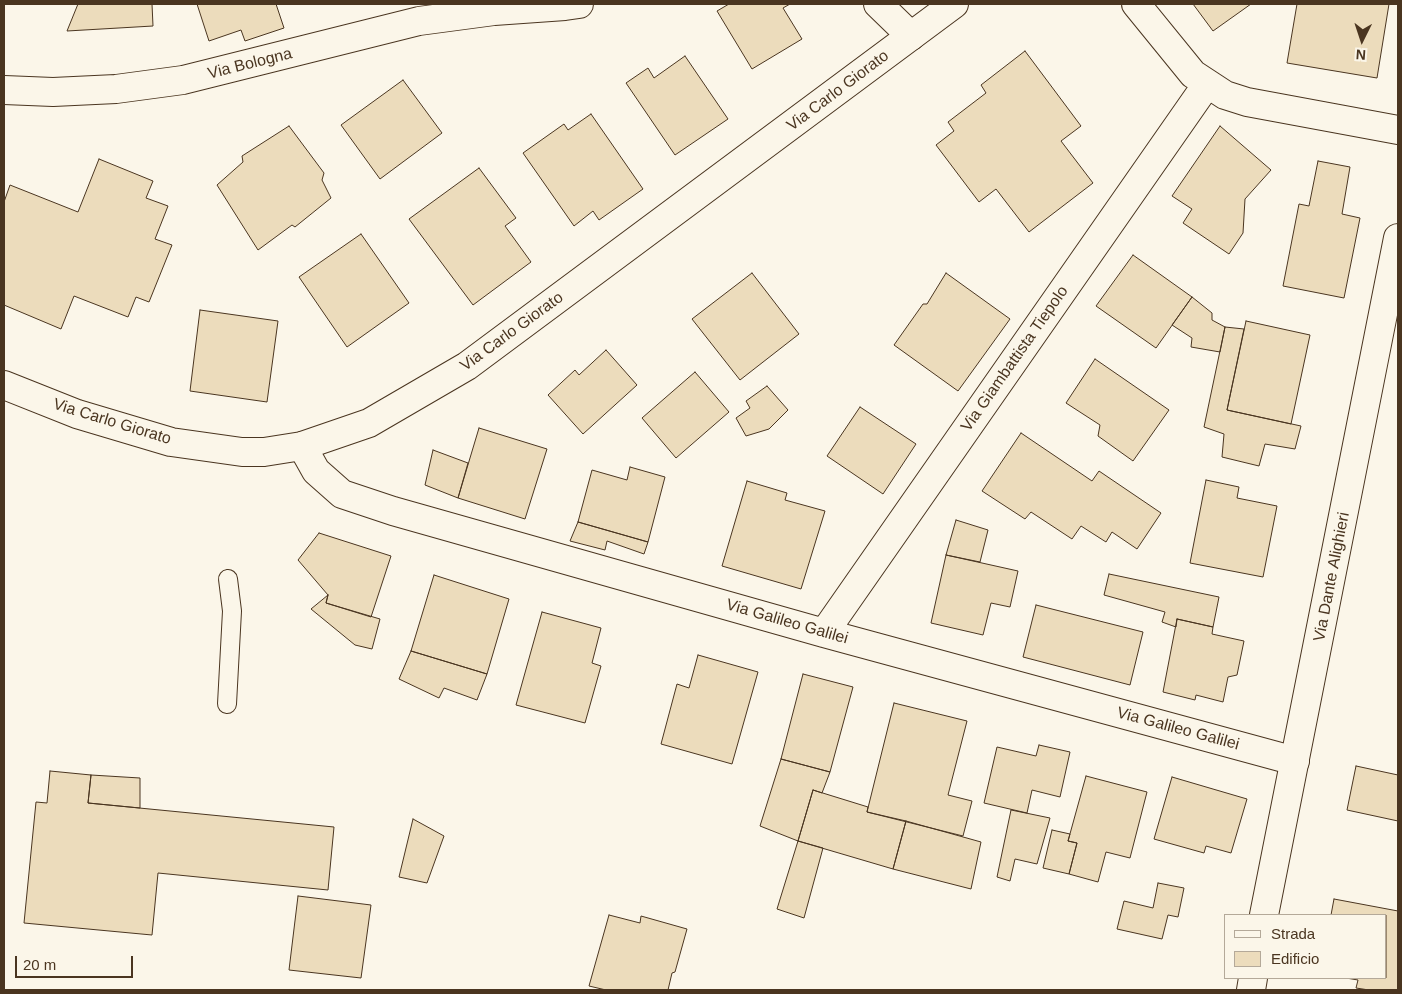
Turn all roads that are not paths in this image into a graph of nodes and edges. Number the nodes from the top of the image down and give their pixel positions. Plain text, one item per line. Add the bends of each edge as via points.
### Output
1 (578, 4) edge
2 (878, 4) edge
3 (954, 4) edge
4 (1136, 4) edge
5 (491, 7) edge
6 (910, 36) junction
7 (1207, 84) junction
8 (4, 90) edge
9 (1398, 130) edge
10 (1398, 238) edge
11 (4, 385) edge
12 (302, 446) junction
13 (228, 579) dead end
14 (824, 633) junction
15 (227, 704) dead end
16 (1296, 761) junction
17 (1264, 914) edge

1 - 5 street, Via Bologna
2 - 6 street
3 - 6 street, Via Carlo Giorato
4 - 7 street via 1193,74
5 - 8 street, Via Bologna via 183,80 116,89
6 - 12 street, Via Carlo Giorato via 467,366 369,423
7 - 9 street via 1224,95 1248,102
7 - 14 street, Via Giambattista Tiepolo
10 - 16 street, Via Dante Alighieri
11 - 12 street, Via Carlo Giorato via 77,414 171,442 242,452
12 - 14 street, Via Galileo Galilei via 316,471 342,494 520,548
13 - 15 lane via 232,611
14 - 16 street, Via Galileo Galilei
16 - 17 street, Via Dante Alighieri

